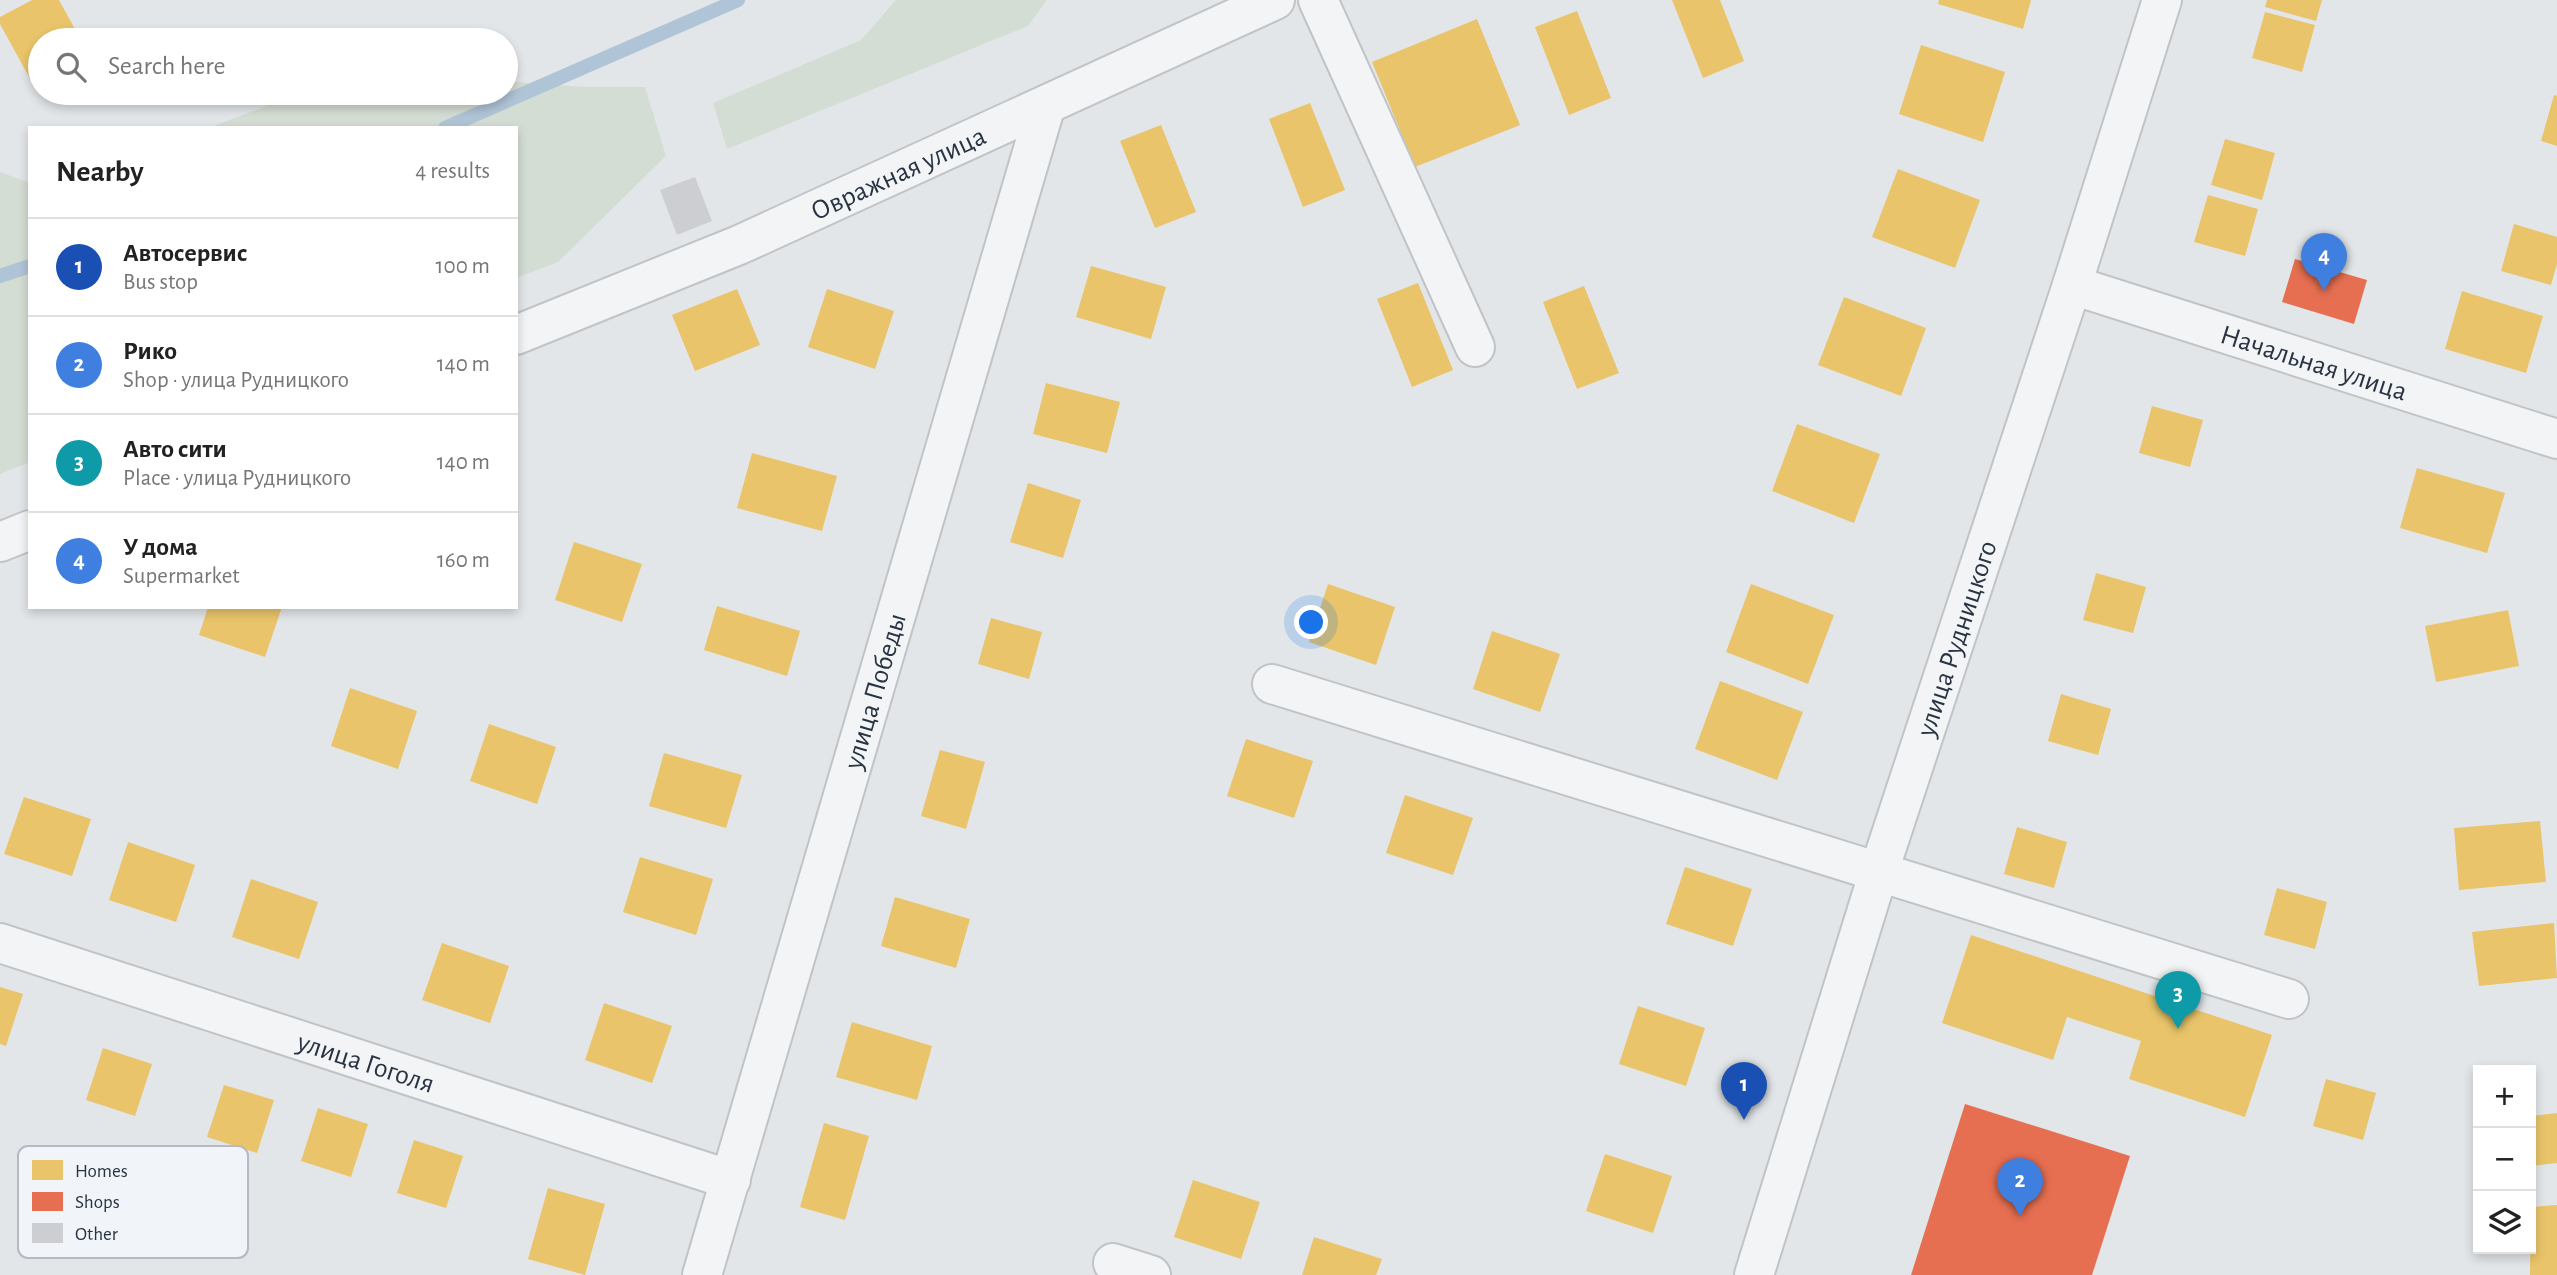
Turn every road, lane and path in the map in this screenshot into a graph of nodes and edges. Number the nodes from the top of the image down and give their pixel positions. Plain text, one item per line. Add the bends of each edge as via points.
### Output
1 (1275, 0) edge
2 (1318, 0) edge
3 (2162, 0) edge
4 (1046, 105) junction
5 (2072, 285) junction
6 (518, 334) edge
7 (1475, 347) dead end
8 (2557, 439) edge
9 (28, 531) edge
10 (0, 542) edge
11 (1272, 684) dead end
12 (1879, 871) junction
13 (0, 943) edge
14 (2289, 999) dead end
15 (731, 1180) junction
16 (1113, 1263) dead end
17 (702, 1275) edge
18 (1151, 1275) edge
19 (1754, 1275) edge

1 - 4 street, Овражная улица
2 - 7 street
3 - 5 street, улица Рудницкого
4 - 6 street, Овражная улица via 739,246
4 - 15 street, улица Победы
5 - 8 street, Начальная улица
5 - 12 street, улица Рудницкого
9 - 10 street
11 - 12 street
12 - 14 street
12 - 19 street, улица Рудницкого
13 - 15 street, улица Гоголя
15 - 17 street, улица Победы
16 - 18 street

